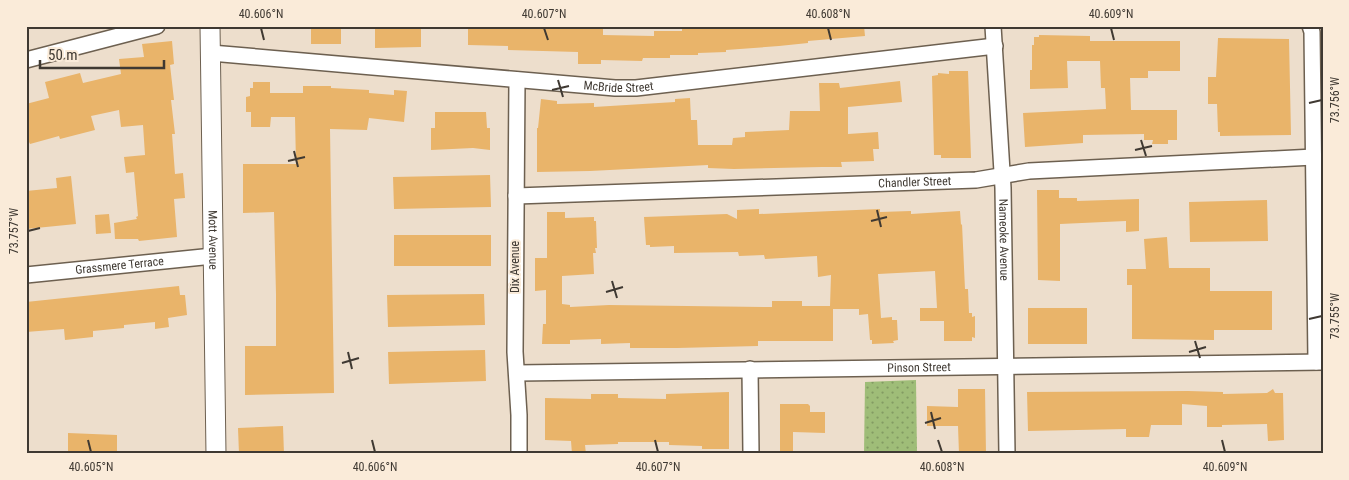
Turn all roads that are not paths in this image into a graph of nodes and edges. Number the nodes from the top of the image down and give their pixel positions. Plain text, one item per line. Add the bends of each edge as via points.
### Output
1 (157, 26) edge
2 (210, 26) edge
3 (994, 26) edge
4 (1310, 26) edge
5 (995, 46) junction
6 (211, 53) junction
7 (26, 60) edge
8 (516, 80) junction
9 (1314, 157) junction
10 (1002, 176) junction
11 (516, 196) junction
12 (213, 256) junction
13 (26, 275) edge
14 (1320, 362) edge
15 (1006, 365) junction
16 (750, 369) junction
17 (516, 373) junction
18 (216, 454) edge
19 (520, 454) edge
20 (751, 454) edge
21 (1007, 454) edge

1 - 7 street
2 - 6 street, Mott Avenue
3 - 5 street, Nameoke Avenue
4 - 9 street
5 - 8 street, McBride Street via 636,88
5 - 10 street, Nameoke Avenue
6 - 8 street, McBride Street
6 - 12 street, Mott Avenue
8 - 11 street, Dix Avenue
9 - 10 street, Chandler Street via 1029,171
9 - 14 street
10 - 11 street, Chandler Street via 976,180
10 - 15 street, Nameoke Avenue
11 - 17 street, Dix Avenue
12 - 13 street, Grassmere Terrace
12 - 18 street, Mott Avenue
14 - 15 street, Pinson Street
15 - 16 street, Pinson Street
15 - 21 street, Nameoke Avenue
16 - 17 street, Pinson Street
16 - 20 street
17 - 19 street, Dix Avenue

